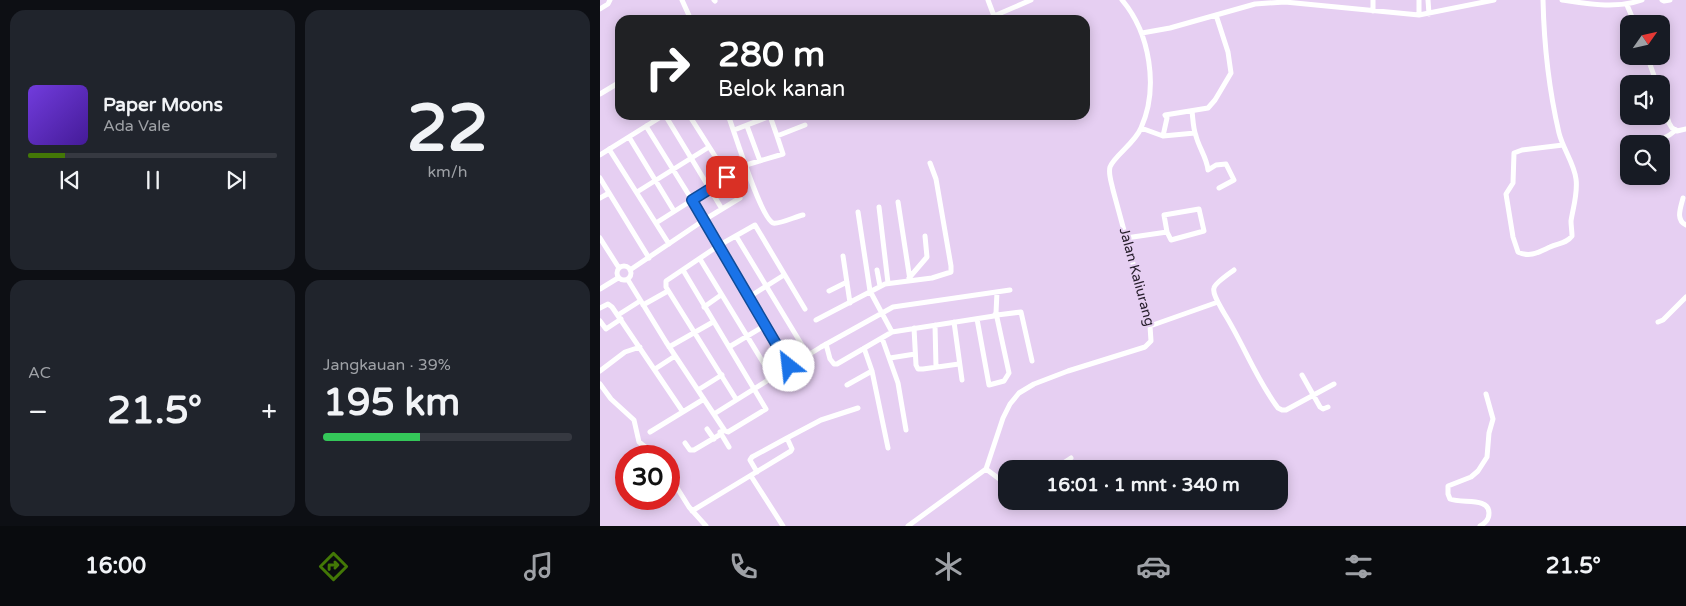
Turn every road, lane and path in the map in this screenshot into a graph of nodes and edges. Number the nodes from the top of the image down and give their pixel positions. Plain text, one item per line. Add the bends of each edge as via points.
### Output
1 (610, 0) edge
2 (682, 0) edge
3 (988, 0) edge
4 (1031, 0) edge
5 (1122, 0) edge
6 (1373, 0) edge
7 (1419, 0) edge
8 (1428, 0) edge
9 (1494, 0) edge
10 (1543, 0) edge
11 (1562, 0) edge
12 (1642, 0) edge
13 (1662, 0) edge
14 (1670, 0) edge
15 (1285, 1) edge
16 (1627, 5) junction
17 (600, 8) edge
18 (1373, 11) junction
19 (1429, 14) junction
20 (689, 15) edge
21 (994, 15) edge
22 (996, 15) edge
23 (1216, 15) junction
24 (1419, 15) junction
25 (1631, 15) edge
26 (1142, 33) junction
27 (615, 85) edge
28 (600, 94) edge
29 (1192, 111) junction
30 (656, 120) edge
31 (667, 120) edge
32 (692, 120) edge
33 (730, 120) edge
34 (762, 120) edge
35 (773, 120) edge
36 (805, 125) dead end
37 (1670, 125) edge
38 (646, 126) junction
39 (747, 126) junction
40 (1141, 128) junction
41 (1686, 129) edge
42 (734, 130) junction
43 (1676, 130) junction
44 (1194, 133) junction
45 (1669, 135) edge
46 (777, 136) junction
47 (1163, 136) junction
48 (628, 137) junction
49 (1563, 145) junction
50 (709, 147) junction
51 (609, 149) junction
52 (600, 156) edge
53 (691, 159) junction
54 (760, 161) junction
55 (930, 163) dead end
56 (746, 165) junction
57 (674, 169) junction
58 (600, 178) edge
59 (656, 181) junction
60 (1219, 188) dead end
61 (710, 189) junction
62 (636, 192) junction
63 (609, 193) junction
64 (600, 198) edge
65 (740, 198) dead end
66 (1683, 198) dead end
67 (692, 200) junction
68 (898, 202) dead end
69 (879, 207) dead end
70 (722, 209) junction
71 (674, 211) junction
72 (858, 212) dead end
73 (803, 214) dead end
74 (704, 220) junction
75 (656, 223) junction
76 (1686, 225) edge
77 (1167, 232) junction
78 (736, 236) junction
79 (925, 236) dead end
80 (600, 238) edge
81 (1126, 238) junction
82 (669, 244) junction
83 (718, 246) junction
84 (843, 256) dead end
85 (648, 258) junction
86 (700, 259) junction
87 (619, 268) junction
88 (630, 270) junction
89 (682, 270) junction
90 (877, 270) dead end
91 (1234, 270) dead end
92 (784, 275) junction
93 (618, 278) junction
94 (910, 279) junction
95 (628, 280) junction
96 (847, 282) junction
97 (888, 283) junction
98 (766, 286) junction
99 (880, 286) junction
100 (600, 289) edge
101 (1010, 290) dead end
102 (668, 291) junction
103 (829, 291) dead end
104 (870, 291) junction
105 (997, 292) junction
106 (721, 295) junction
107 (749, 296) junction
108 (1686, 297) edge
109 (1218, 302) junction
110 (642, 303) junction
111 (850, 303) junction
112 (704, 307) junction
113 (600, 308) edge
114 (805, 309) dead end
115 (883, 312) junction
116 (997, 314) junction
117 (619, 317) junction
118 (977, 319) junction
119 (816, 320) dead end
120 (600, 321) edge
121 (712, 322) junction
122 (954, 322) junction
123 (1658, 322) dead end
124 (766, 325) junction
125 (935, 325) junction
126 (1150, 326) junction
127 (914, 328) junction
128 (694, 332) junction
129 (892, 332) junction
130 (747, 336) junction
131 (882, 338) junction
132 (826, 344) junction
133 (640, 347) junction
134 (669, 347) junction
135 (729, 347) junction
136 (864, 348) junction
137 (916, 354) junction
138 (808, 355) junction
139 (675, 356) junction
140 (890, 358) junction
141 (1032, 362) dead end
142 (959, 364) junction
143 (789, 366) junction
144 (936, 367) junction
145 (655, 369) junction
146 (600, 370) edge
147 (872, 371) junction
148 (1302, 375) dead end
149 (722, 376) junction
150 (772, 377) junction
151 (962, 380) dead end
152 (600, 384) edge
153 (1334, 384) dead end
154 (847, 385) dead end
155 (754, 388) junction
156 (698, 390) junction
157 (1486, 394) dead end
158 (1313, 395) junction
159 (704, 399) junction
160 (736, 399) junction
161 (1328, 407) dead end
162 (858, 408) dead end
163 (683, 412) junction
164 (714, 414) junction
165 (723, 428) junction
166 (707, 429) dead end
167 (906, 430) dead end
168 (650, 432) dead end
169 (721, 434) junction
170 (787, 438) junction
171 (714, 439) junction
172 (686, 443) dead end
173 (643, 445) edge
174 (729, 447) dead end
175 (888, 448) dead end
176 (1071, 458) dead end
177 (1068, 460) edge
178 (986, 469) junction
179 (757, 472) junction
180 (750, 476) junction
181 (998, 478) edge
182 (680, 492) edge
183 (692, 511) junction
184 (706, 526) edge
185 (783, 526) edge
186 (908, 526) edge
187 (1480, 526) edge

1 - 17 street
2 - 20 street
3 - 21 street
4 - 22 street
5 - 26 street, Jalan Kaliurang
6 - 18 street
7 - 24 street
8 - 19 street
9 - 19 street
10 - 49 street via 1549,74
11 - 16 street via 1605,6
12 - 16 street
13 - 14 street
15 - 18 street
15 - 23 street via 1255,4
16 - 25 street
18 - 24 street
19 - 24 street
23 - 26 street
23 - 29 street via 1228,52 1231,74 1210,106
26 - 40 street, Jalan Kaliurang via 1151,80 1149,104
27 - 28 street
29 - 44 street
29 - 47 street via 1165,115
30 - 38 street
31 - 53 street
32 - 50 street
33 - 42 street
34 - 39 street
35 - 46 street
36 - 46 street
37 - 43 street
38 - 48 street
38 - 57 street
39 - 42 street
39 - 54 street
40 - 47 street
40 - 81 street, Jalan Kaliurang via 1110,170
41 - 43 street
42 - 56 street
43 - 45 street
44 - 47 street
44 - 60 street via 1207,160 1208,170 1226,164 1232,174 1234,180
46 - 54 street via 783,154
48 - 51 street
48 - 59 street
49 - 49 street via 1576,180 1572,236 1570,240 1538,253 1523,254 1518,252 1513,237 1506,194 1513,183 1514,153
50 - 53 street
50 - 61 street via 727,177
51 - 52 street
51 - 62 street
53 - 57 street
53 - 61 street
54 - 56 street
55 - 94 street via 936,179 952,270 941,276
56 - 73 street via 762,208 772,222 777,224
57 - 59 street
57 - 67 street
58 - 63 street
59 - 62 street
59 - 71 street
61 - 67 street
61 - 70 street
62 - 75 street
63 - 64 street
63 - 85 street
65 - 70 street
66 - 76 street via 1679,218
67 - 71 street
67 - 74 street
68 - 94 street
69 - 97 street
70 - 74 street
71 - 75 street
72 - 104 street
74 - 82 street
74 - 83 street
75 - 82 street
77 - 77 street via 1171,240 1204,231 1199,209 1164,215
77 - 81 street
78 - 83 street
78 - 92 street via 756,226
78 - 98 street
79 - 94 street via 928,257
80 - 87 street
81 - 126 street, Jalan Kaliurang
82 - 85 street
83 - 86 street
83 - 107 street
84 - 96 street
85 - 88 street
86 - 89 street
86 - 106 street
87 - 88 street
87 - 93 street
88 - 95 street
89 - 102 street via 666,281
89 - 112 street
90 - 99 street
91 - 109 street via 1214,287
92 - 98 street
92 - 114 street
93 - 95 street
93 - 100 street
94 - 97 street
95 - 110 street
96 - 103 street
96 - 111 street
97 - 99 street
98 - 107 street
98 - 138 street
99 - 104 street
101 - 105 street
102 - 110 street
102 - 128 street
104 - 111 street
104 - 115 street
105 - 115 street via 902,304
105 - 116 street
106 - 112 street
106 - 130 street
107 - 124 street
108 - 123 street
109 - 126 street
109 - 158 street via 1279,409 1286,410
110 - 117 street
110 - 134 street
111 - 119 street
112 - 121 street
113 - 117 street via 608,304
115 - 129 street
115 - 132 street
116 - 118 street
116 - 118 street via 1009,373 1004,381 989,384
116 - 141 street via 1021,312
117 - 120 street via 606,329
117 - 133 street
118 - 122 street
121 - 128 street
121 - 135 street
122 - 125 street
122 - 142 street
124 - 130 street
124 - 143 street
125 - 127 street
125 - 144 street
126 - 178 street, Jalan Kaliurang via 1152,339 1147,346 1050,377 1019,393 1003,418
127 - 129 street
127 - 137 street
128 - 134 street
128 - 149 street
129 - 131 street
130 - 135 street
130 - 150 street
131 - 136 street
131 - 140 street
132 - 136 street via 834,364
132 - 138 street
133 - 145 street
133 - 146 street via 625,352
134 - 139 street
135 - 155 street
136 - 147 street
137 - 140 street
137 - 144 street via 918,369
138 - 143 street
139 - 145 street
139 - 156 street
140 - 167 street
142 - 144 street
142 - 151 street
143 - 150 street
145 - 163 street
147 - 154 street
147 - 175 street
148 - 158 street
149 - 156 street
149 - 160 street
150 - 155 street
152 - 173 street via 634,420 639,442
153 - 158 street
155 - 160 street
155 - 165 street via 766,411 729,432
156 - 159 street
157 - 187 street via 1493,419 1488,433 1487,457 1471,477 1448,486 1450,499 1487,506 1488,517
158 - 161 street via 1322,408
159 - 163 street
159 - 164 street
160 - 164 street
162 - 170 street via 821,420
163 - 168 street
164 - 165 street
165 - 169 street
166 - 171 street
169 - 171 street
169 - 174 street
170 - 179 street via 791,451
170 - 179 street via 752,457 750,460
171 - 172 street via 693,451
176 - 177 street
178 - 181 street
178 - 186 street
179 - 180 street
180 - 183 street
180 - 185 street
182 - 183 street
183 - 184 street

